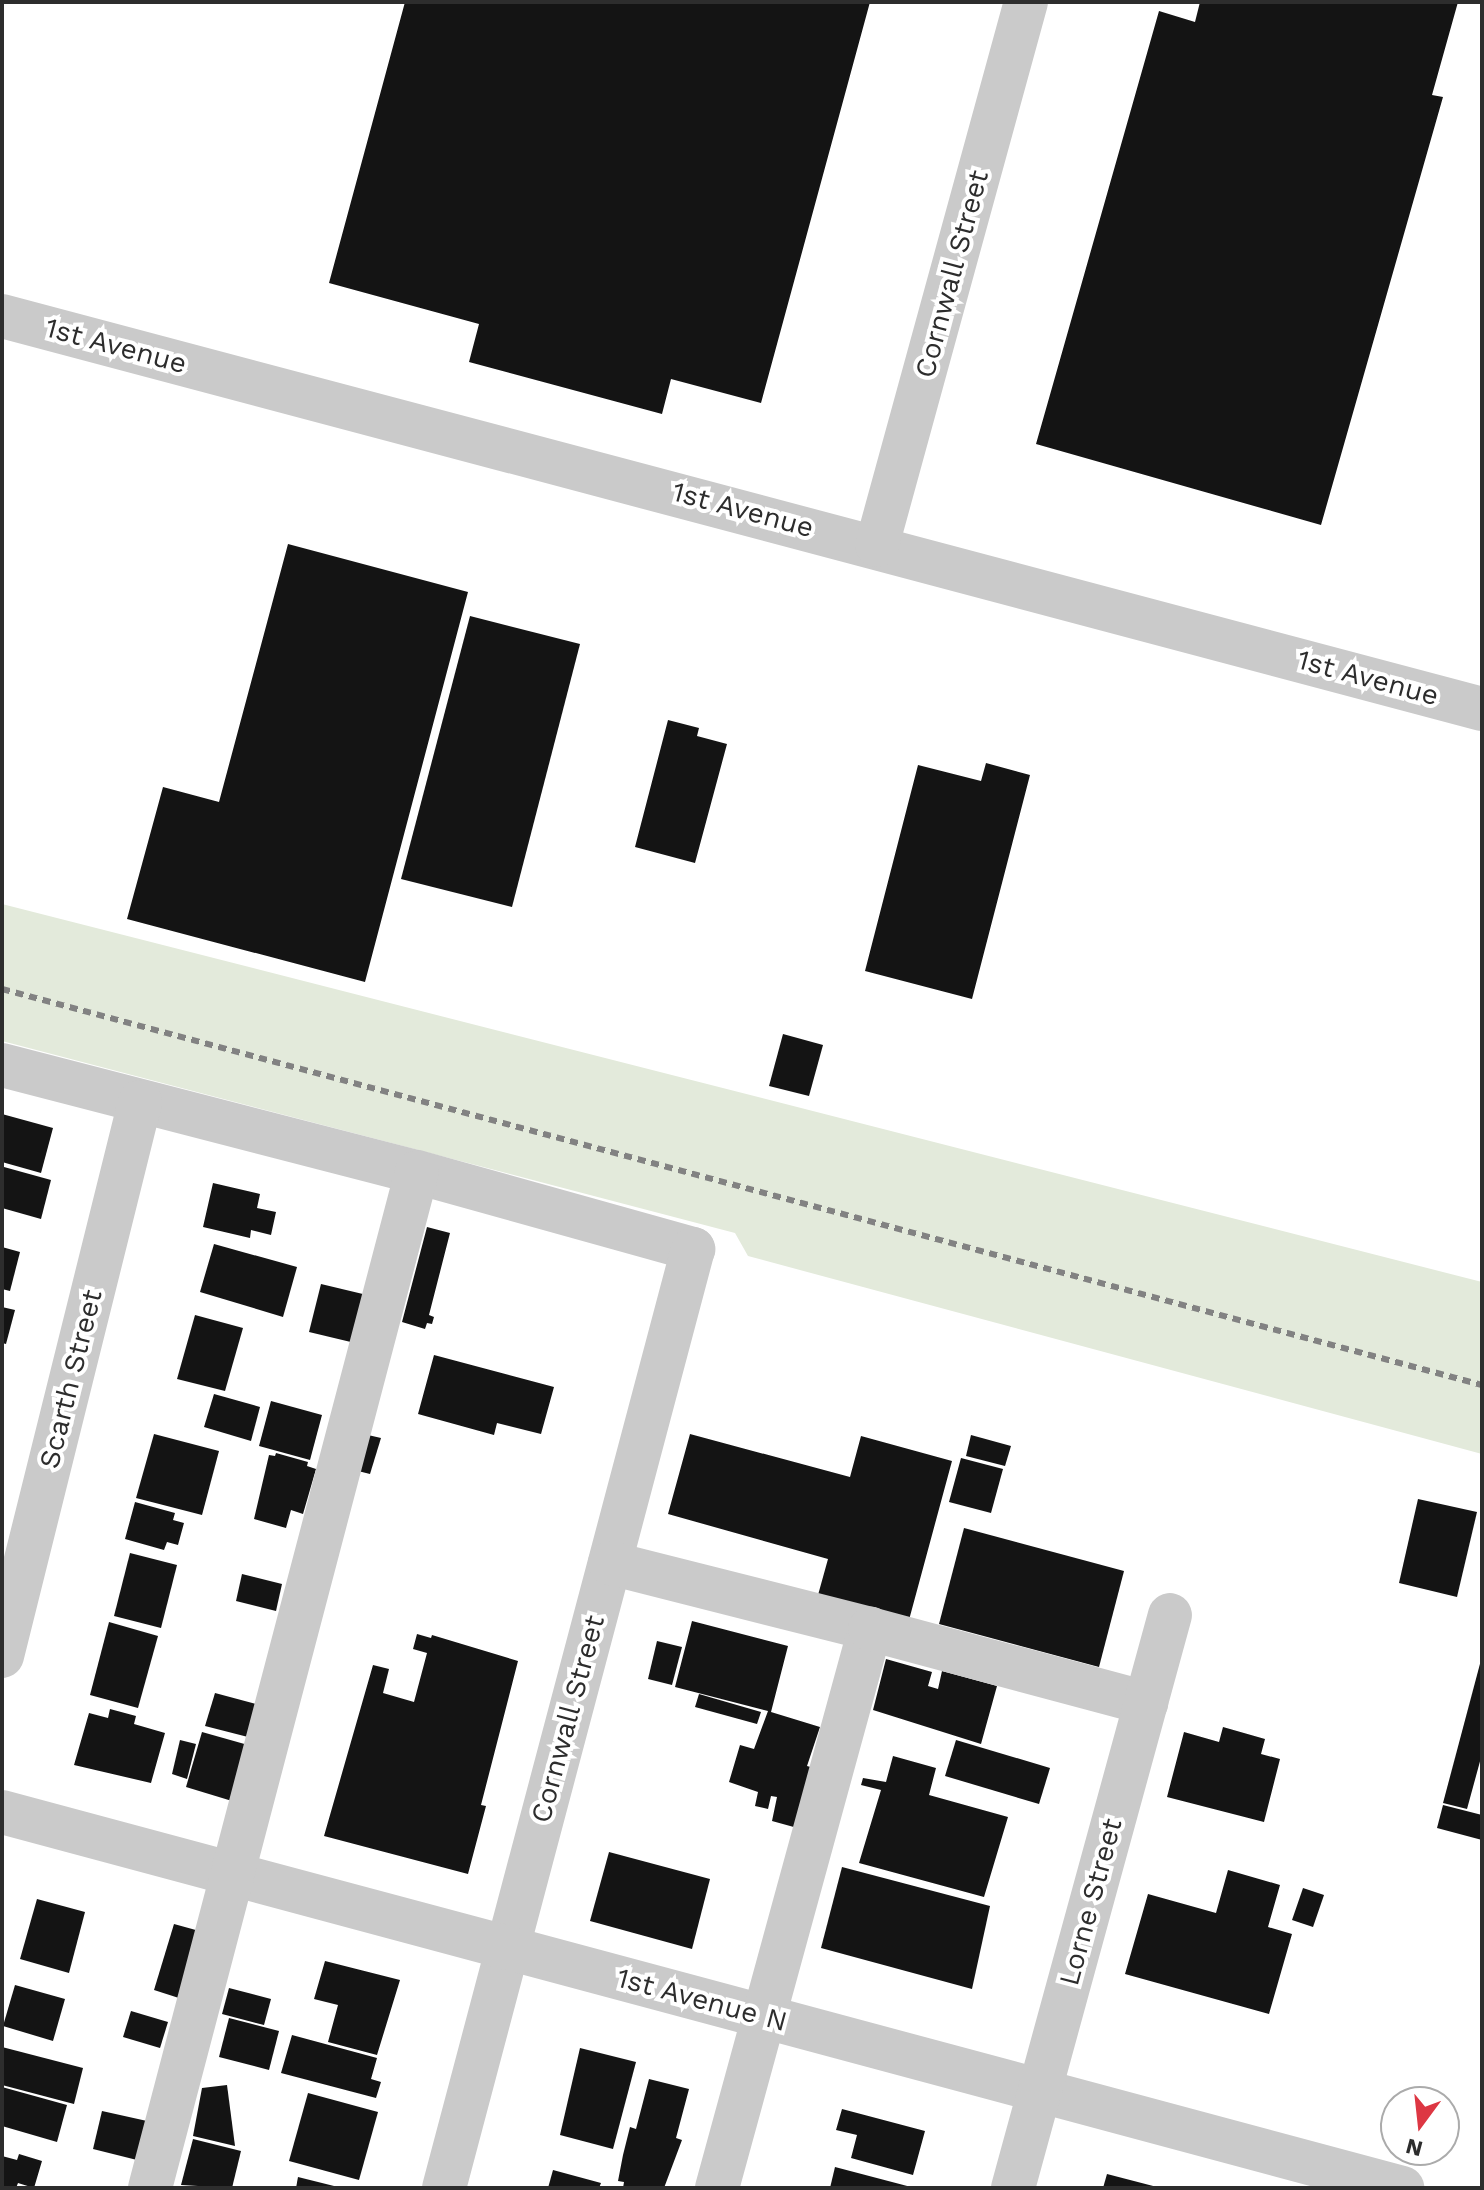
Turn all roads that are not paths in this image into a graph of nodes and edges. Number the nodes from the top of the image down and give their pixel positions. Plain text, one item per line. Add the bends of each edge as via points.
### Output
1 (1026, 2) edge
2 (2, 316) edge
3 (877, 545) junction
4 (1482, 709) edge
5 (2, 1065) edge
6 (140, 1102) junction
7 (417, 1172) junction
8 (610, 1563) junction
9 (1170, 1615) dead end
10 (870, 1629) junction
11 (2, 1656) edge
12 (1146, 1703) junction
13 (2, 1812) edge
14 (230, 1874) junction
15 (507, 1948) junction
16 (763, 2017) junction
17 (1039, 2091) junction
18 (1302, 2175) edge
19 (150, 2188) edge
20 (444, 2188) edge
21 (717, 2188) edge
22 (1013, 2188) edge
23 (1402, 2188) edge

1 - 3 street, Cornwall Street
2 - 3 street, 1st Avenue
3 - 4 street, 1st Avenue
5 - 6 street
6 - 7 street
6 - 11 street, Scarth Street
7 - 8 street, Cornwall Street via 693,1249
7 - 14 street
8 - 10 street
8 - 15 street, Cornwall Street
9 - 12 street, Lorne Street
10 - 12 street
10 - 16 street
12 - 17 street, Lorne Street
13 - 14 street, 1st Avenue N
14 - 15 street, 1st Avenue N
14 - 19 street
15 - 16 street, 1st Avenue N
15 - 20 street, Cornwall Street
16 - 17 street, 1st Avenue N
16 - 21 street
17 - 18 street, 1st Avenue N
17 - 22 street, Lorne Street
18 - 23 street, 1st Avenue N

